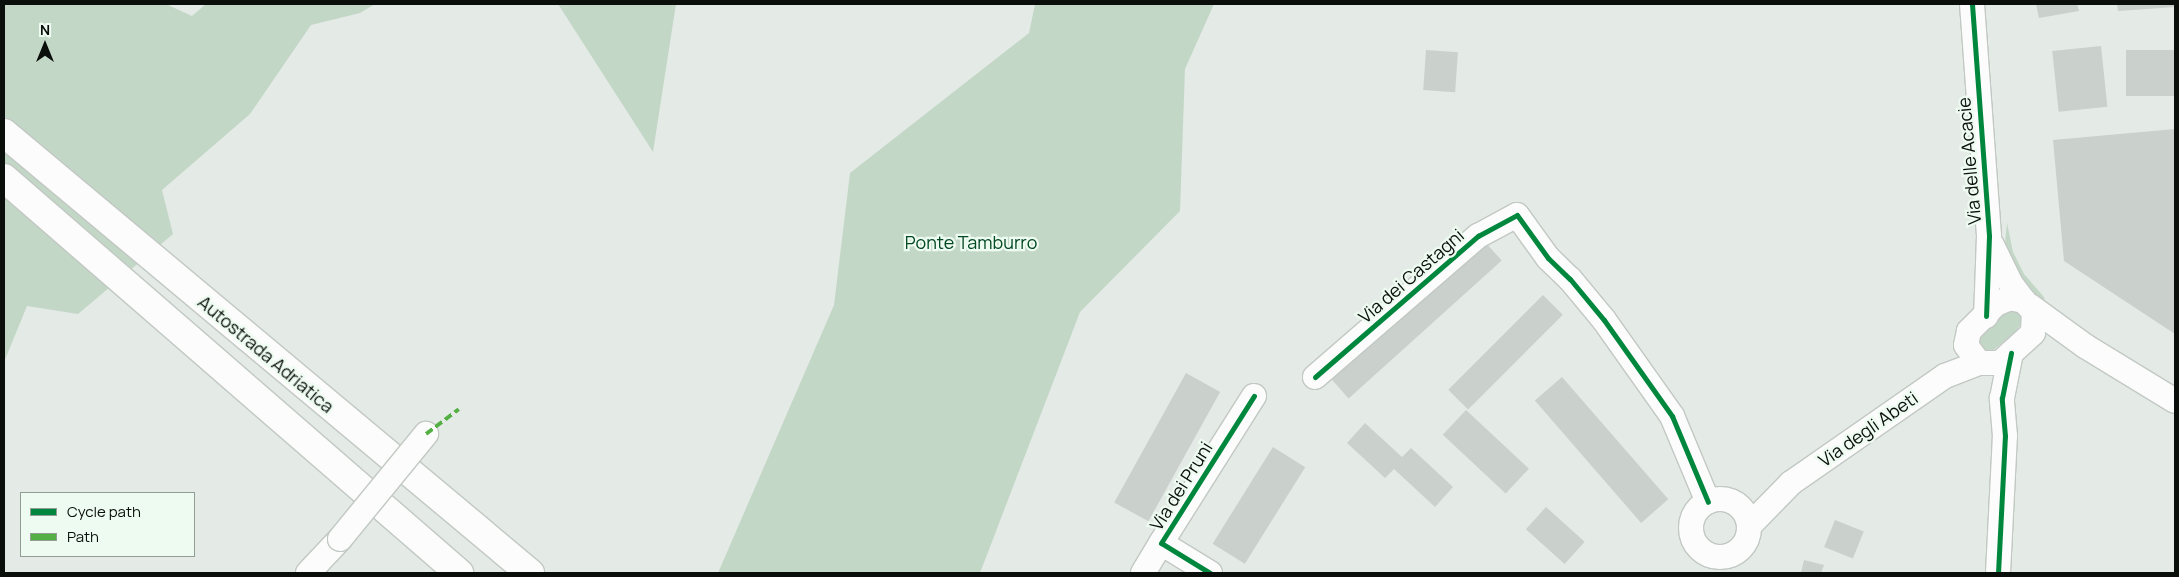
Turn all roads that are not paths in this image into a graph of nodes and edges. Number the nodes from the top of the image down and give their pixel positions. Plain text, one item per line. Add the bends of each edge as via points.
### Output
1 (1972, 4) edge
2 (4, 133) edge
3 (4, 178) edge
4 (1989, 236) junction
5 (2027, 303) junction
6 (1986, 316) junction
7 (2019, 346) junction
8 (2085, 346) junction
9 (1977, 358) junction
10 (1315, 377) dead end
11 (1254, 396) dead end
12 (2002, 398) junction
13 (2175, 401) edge
14 (426, 434) dead end
15 (1791, 483) junction
16 (1719, 502) junction
17 (1749, 526) junction
18 (1161, 543) junction
19 (1723, 564) edge
20 (308, 573) edge
21 (458, 573) edge
22 (530, 573) edge
23 (1143, 573) edge
24 (1210, 573) edge
25 (1998, 573) edge

1 - 4 street, Via delle Acacie
2 - 22 highway, Autostrada Adriatica
3 - 21 highway
4 - 5 street, Via delle Acacie via 2001,266
4 - 6 street, Via delle Acacie
5 - 6 street via 2002,300
5 - 7 street via 2036,326
5 - 8 street
6 - 9 street via 1969,331
7 - 8 street via 2058,338
7 - 9 street, Via degli Abeti via 2000,363
7 - 12 street
8 - 13 street
9 - 12 street
9 - 15 street, Via degli Abeti via 1945,376
10 - 16 street, Via dei Castagni via 1478,236 1517,215 1548,258 1604,320 1672,416
11 - 18 street, Via dei Pruni
12 - 25 street via 2004,436
14 - 20 street, bridge
15 - 16 street, Via degli Abeti via 1754,496
15 - 17 street, Via degli Abeti
16 - 17 street via 1743,510
16 - 19 street, Via degli Abeti via 1695,514 1692,530 1698,545
17 - 19 street, Via degli Abeti via 1745,542
18 - 23 street
18 - 24 street, Via dei Pruni

